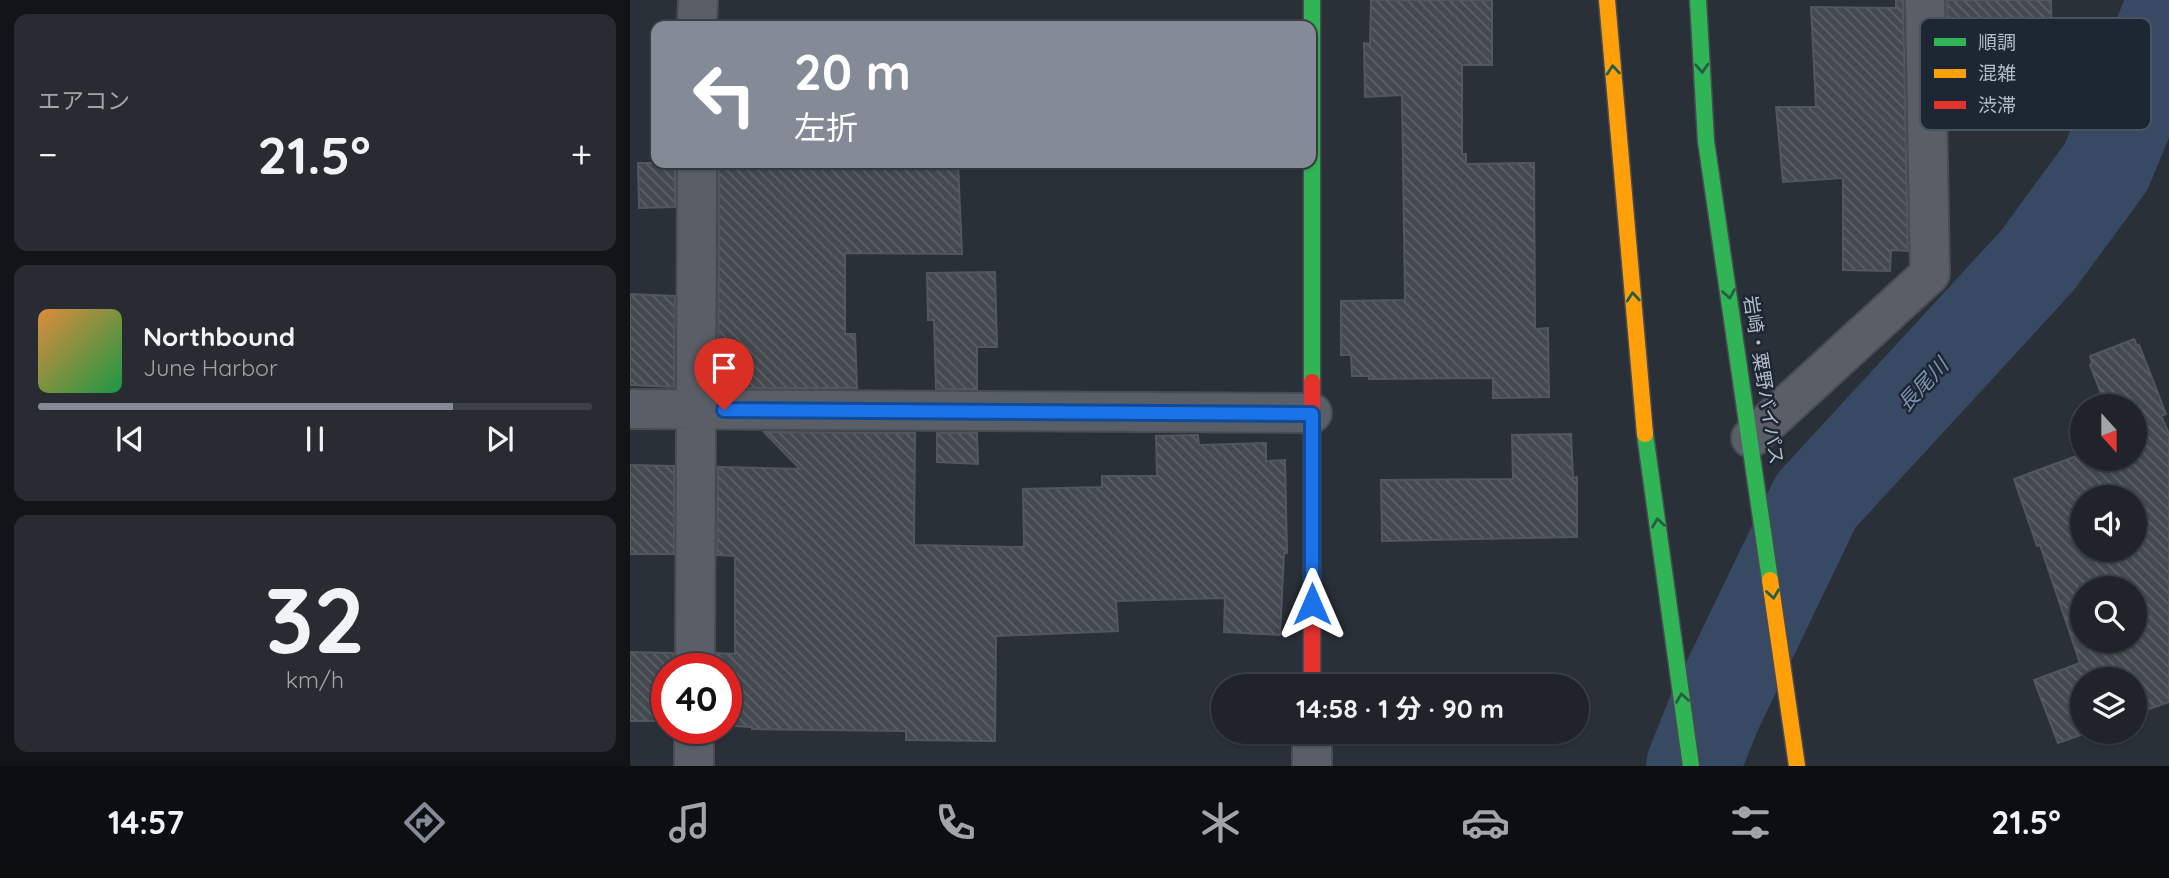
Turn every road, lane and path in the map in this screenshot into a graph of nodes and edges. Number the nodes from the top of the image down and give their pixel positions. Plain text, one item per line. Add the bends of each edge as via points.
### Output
1 (698, 0) edge
2 (1312, 0) edge
3 (1607, 0) edge
4 (1698, 0) edge
5 (1926, 0) edge
6 (1926, 18) edge
7 (697, 21) edge
8 (1312, 21) edge
9 (1928, 130) edge
10 (697, 168) edge
11 (1312, 168) edge
12 (630, 409) edge
13 (696, 409) junction
14 (1312, 414) junction
15 (1751, 438) junction
16 (695, 653) edge
17 (1312, 674) edge
18 (694, 744) edge
19 (1312, 744) edge
20 (694, 766) edge
21 (1312, 766) edge
22 (1691, 766) edge
23 (1797, 766) edge

1 - 7 street
2 - 8 main road
22 -> 3 main road via 1643,417
4 -> 15 main road, 岩崎・粟野バイパス via 1706,141
5 - 6 street
9 - 15 street via 1930,274
10 - 13 street
11 - 14 main road
12 - 13 street
13 - 14 street
13 - 16 street
14 - 17 main road
15 -> 23 main road, 岩崎・粟野バイパス
18 - 20 street
19 - 21 street

